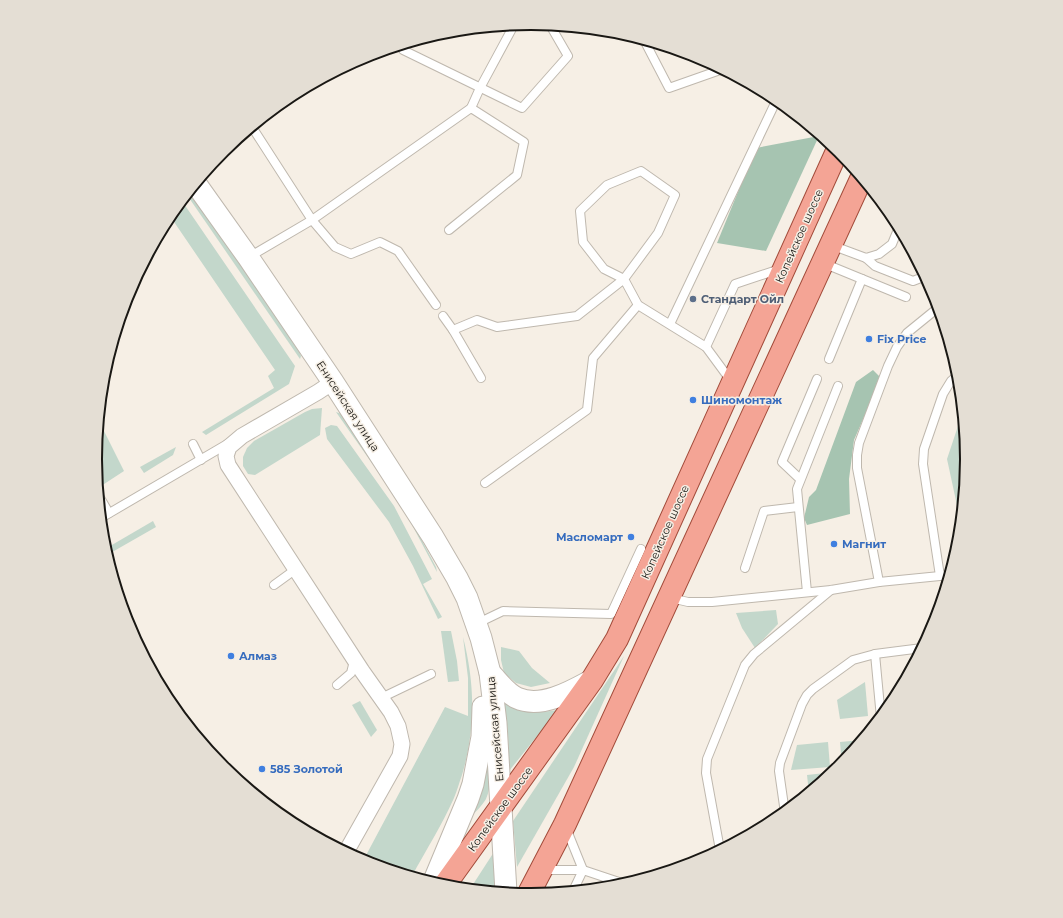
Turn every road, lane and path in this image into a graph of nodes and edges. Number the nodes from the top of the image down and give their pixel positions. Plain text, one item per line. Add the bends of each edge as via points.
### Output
1 (511, 31) edge
2 (553, 31) edge
3 (647, 46) edge
4 (403, 50) edge
5 (716, 72) edge
6 (480, 88) junction
7 (774, 105) edge
8 (471, 108) junction
9 (255, 131) edge
10 (835, 156) edge
11 (859, 183) edge
12 (199, 188) edge
13 (312, 220) junction
14 (449, 230) dead end
15 (896, 234) edge
16 (826, 254) junction
17 (248, 257) junction
18 (866, 258) junction
19 (784, 268) junction
20 (920, 278) edge
21 (624, 279) junction
22 (862, 279) junction
23 (906, 296) dead end
24 (436, 305) dead end
25 (638, 305) junction
26 (934, 311) edge
27 (443, 316) dead end
28 (670, 324) junction
29 (453, 330) junction
30 (706, 347) junction
31 (829, 359) dead end
32 (480, 378) dead end
33 (817, 379) dead end
34 (953, 379) edge
35 (333, 382) junction
36 (732, 383) junction
37 (838, 386) dead end
38 (242, 436) junction
39 (193, 444) dead end
40 (201, 460) junction
41 (800, 479) junction
42 (485, 483) dead end
43 (105, 506) edge
44 (798, 507) junction
45 (109, 513) junction
46 (106, 515) edge
47 (640, 549) dead end
48 (745, 568) dead end
49 (296, 569) junction
50 (940, 576) junction
51 (944, 576) edge
52 (879, 582) junction
53 (274, 585) dead end
54 (831, 590) junction
55 (807, 592) junction
56 (668, 598) junction
57 (478, 631) junction
58 (916, 649) edge
59 (875, 654) junction
60 (354, 660) junction
61 (490, 673) junction
62 (431, 674) dead end
63 (592, 680) junction
64 (337, 686) dead end
65 (381, 698) junction
66 (880, 708) edge
67 (784, 806) edge
68 (501, 808) junction
69 (565, 824) junction
70 (719, 845) edge
71 (349, 847) edge
72 (541, 870) junction
73 (583, 870) junction
74 (436, 877) edge
75 (448, 880) edge
76 (614, 880) edge
77 (576, 885) edge
78 (506, 887) edge
79 (532, 888) edge

1 - 6 lane
2 - 6 lane via 568,56 522,108
3 - 5 lane via 669,88
4 - 6 lane
6 - 8 lane
7 - 28 lane
8 - 13 lane
8 - 14 lane via 524,142 517,174
9 - 13 lane
10 - 19 main road, Копейское шоссе
11 - 16 main road
12 - 17 street, Енисейская улица
13 - 17 lane
13 - 24 lane via 335,247 351,254 380,242 398,251
15 - 18 lane via 892,244 879,254
16 - 18 lane
16 - 22 lane
16 - 56 main road
17 - 35 street, Енисейская улица
18 - 20 lane via 875,266 913,281
19 - 30 lane via 734,284
19 - 36 main road, Копейское шоссе
21 - 21 lane via 604,269 583,242 580,211 608,185 641,171 675,195 658,233
21 - 25 lane
21 - 29 lane via 577,316 497,327 477,320
22 - 23 lane
22 - 31 lane
25 - 28 lane
25 - 42 lane via 592,358 587,410
26 - 52 lane via 907,333 897,347 859,443 857,468
27 - 29 lane
28 - 30 lane
29 - 32 lane
30 - 36 lane
33 - 41 lane via 782,462
34 - 50 lane via 943,394 924,449 923,464
35 - 38 street
35 - 57 street, Енисейская улица via 433,537 467,598
36 - 63 main road, Копейское шоссе via 616,639
37 - 41 lane
38 - 40 lane
38 - 49 street via 229,448 226,456 228,465
39 - 40 lane
40 - 45 lane
41 - 44 lane via 797,489
43 - 45 lane
44 - 48 lane via 764,510
44 - 55 lane
45 - 46 lane
47 - 57 lane via 611,614 502,611
49 - 53 lane
49 - 60 street
50 - 51 lane
50 - 52 lane
52 - 54 lane
54 - 55 lane
54 - 70 lane via 754,654 745,665 707,759 706,773
55 - 56 lane via 712,602 688,602
56 - 69 main road
57 - 61 street, Енисейская улица
57 - 74 street, Енисейская улица via 483,672 482,737 473,784
58 - 59 lane
59 - 66 lane
59 - 67 lane via 853,660 807,695 780,763
60 - 64 lane via 352,673
60 - 65 street
61 - 63 street via 507,691 517,698 530,702 569,693
61 - 68 street, Енисейская улица
62 - 65 lane
63 - 68 main road, Копейское шоссе
65 - 71 street via 398,726 402,744 400,756
68 - 75 main road, Копейское шоссе
68 - 78 street, Енисейская улица
69 - 72 main road
69 - 73 lane
72 - 73 lane
72 - 79 main road
73 - 76 lane
73 - 77 lane

